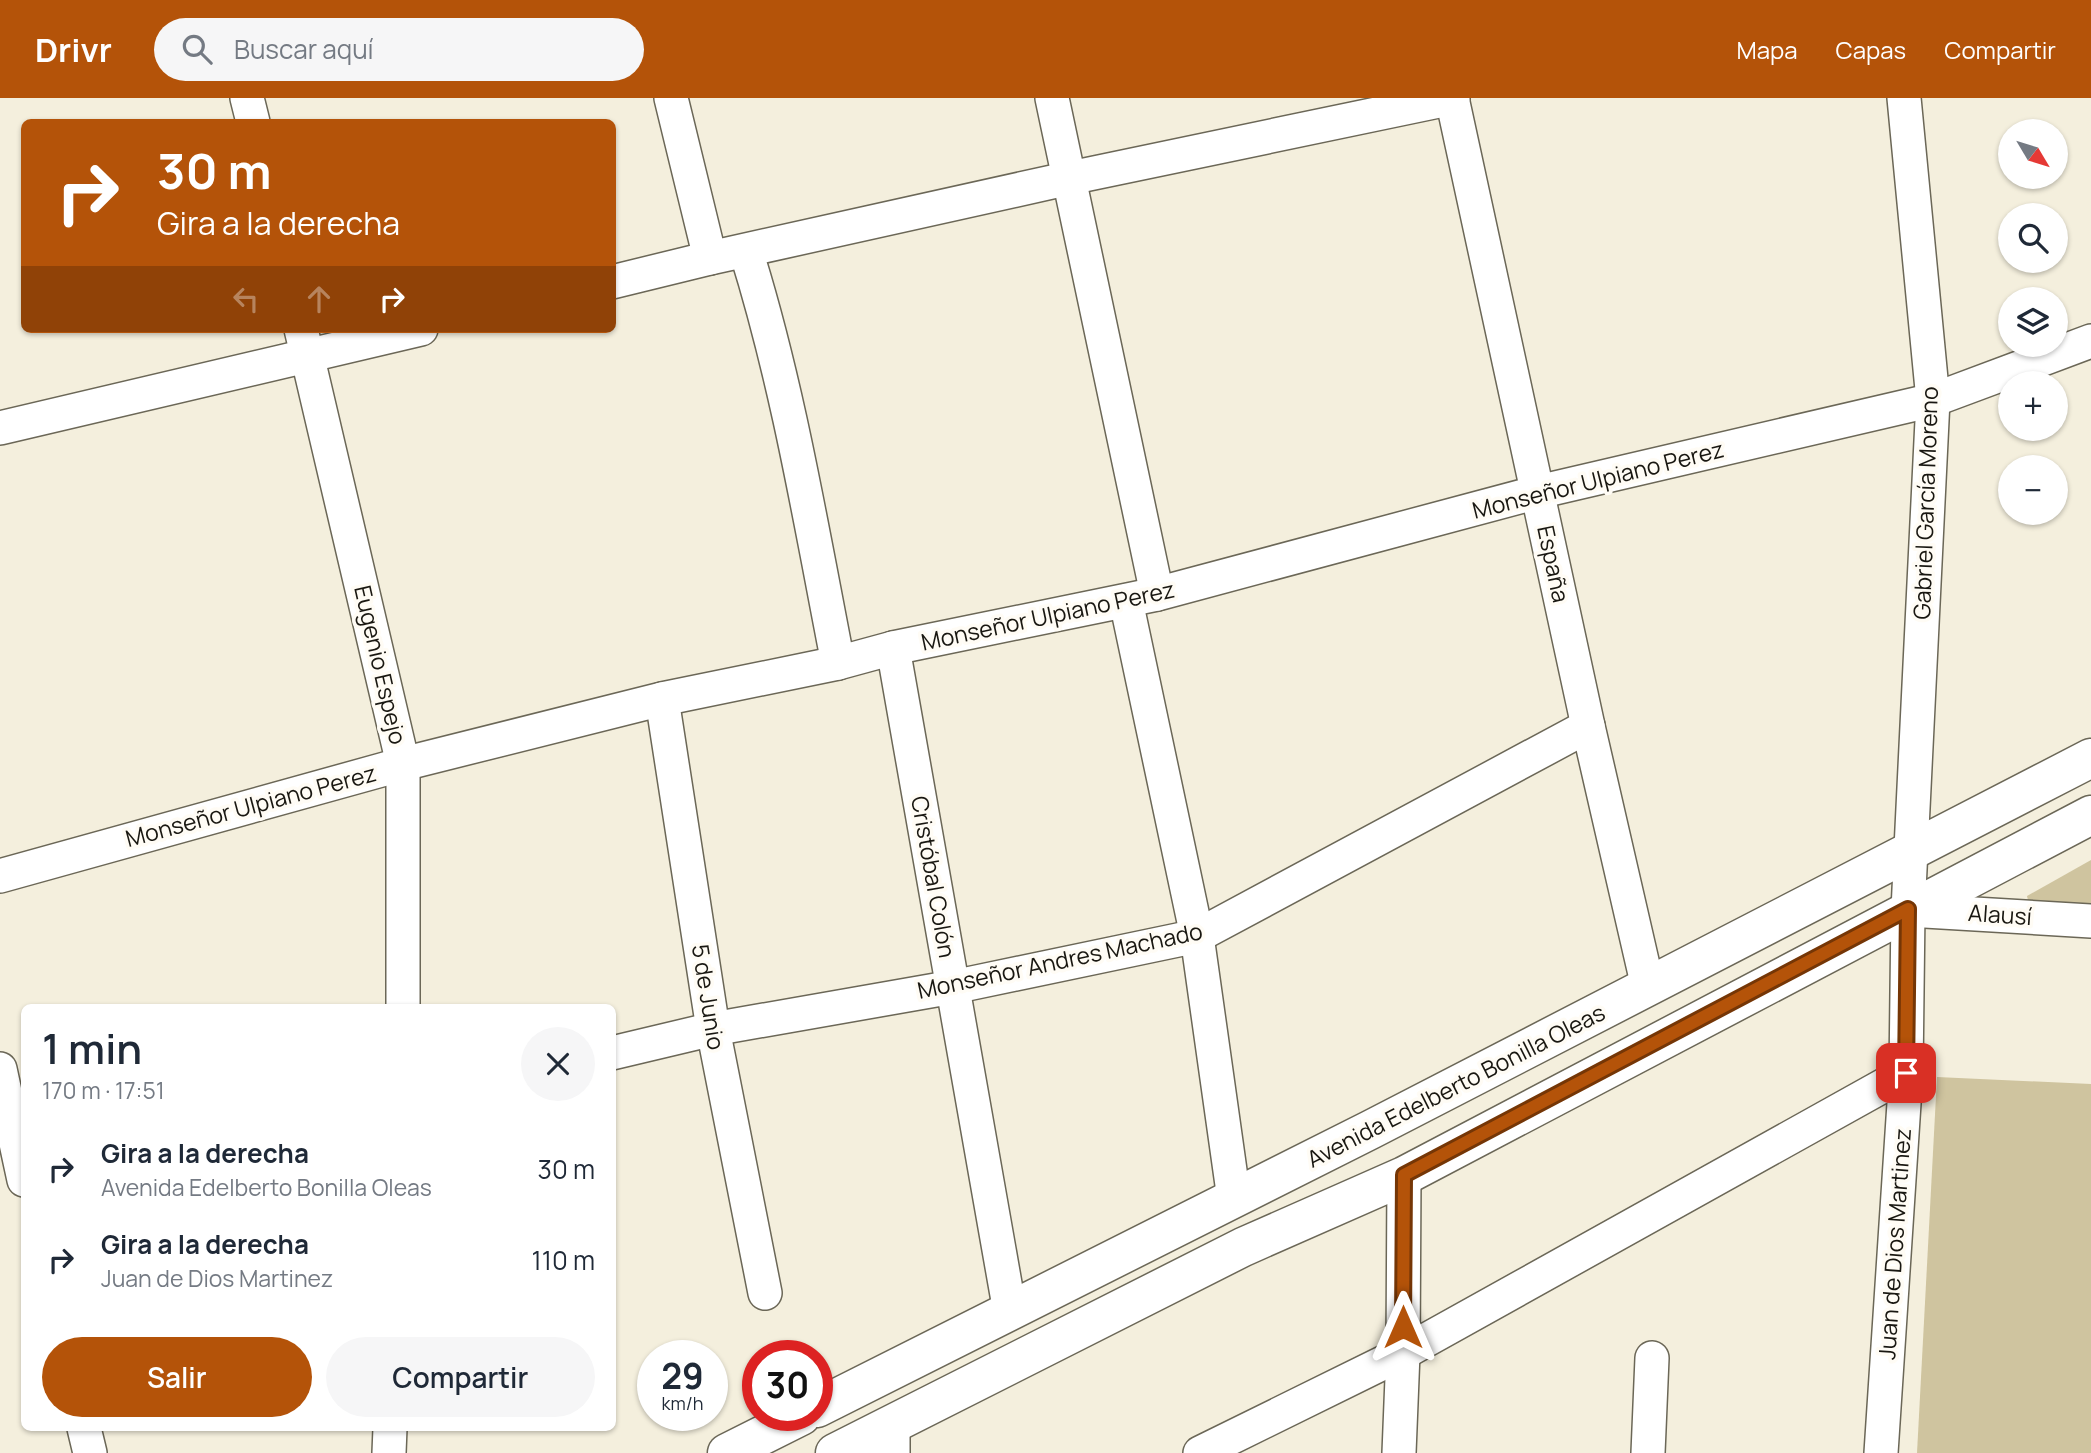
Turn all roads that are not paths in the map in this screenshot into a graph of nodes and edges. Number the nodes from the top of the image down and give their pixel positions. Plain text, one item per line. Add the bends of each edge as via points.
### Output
1 (247, 98) edge
2 (671, 98) edge
3 (1052, 98) edge
4 (1452, 98) edge
5 (1904, 98) edge
6 (252, 119) edge
7 (1070, 178) junction
8 (746, 251) junction
9 (710, 258) junction
10 (616, 281) edge
11 (388, 333) edge
12 (2091, 341) edge
13 (305, 343) edge
14 (1933, 400) junction
15 (0, 428) edge
16 (1538, 492) junction
17 (1142, 597) junction
18 (893, 648) junction
19 (838, 663) junction
20 (662, 699) junction
21 (1588, 726) junction
22 (2091, 758) edge
23 (403, 764) junction
24 (2091, 815) edge
25 (1910, 852) junction
26 (0, 876) edge
27 (1908, 909) junction
28 (2091, 921) edge
29 (1197, 936) junction
30 (953, 987) junction
31 (1648, 987) junction
32 (403, 1004) edge
33 (713, 1029) junction
34 (616, 1052) edge
35 (0, 1069) edge
36 (1906, 1073) junction
37 (21, 1166) edge
38 (1404, 1175) junction
39 (21, 1181) edge
40 (0, 1185) edge
41 (1234, 1199) junction
42 (765, 1293) dead end
43 (1010, 1312) junction
44 (1403, 1353) junction
45 (1653, 1358) dead end
46 (833, 1400) edge
47 (85, 1431) edge
48 (390, 1431) edge
49 (771, 1431) edge
50 (893, 1439) edge
51 (90, 1453) edge
52 (389, 1453) edge
53 (726, 1453) edge
54 (835, 1453) edge
55 (1200, 1453) edge
56 (1399, 1453) edge
57 (1648, 1453) edge
58 (1881, 1453) edge

1 - 6 street
2 - 9 street
3 - 7 street
4 - 7 street
4 - 16 street, España
5 - 14 street, Gabriel García Moreno
7 - 8 street
7 - 17 street
8 - 9 street
8 - 19 street via 791,427
9 - 10 street
11 - 13 street
12 - 14 street, Monseñor Ulpiano Perez
13 - 15 street
13 - 23 street, Eugenio Espejo
14 - 16 street, Monseñor Ulpiano Perez
14 - 25 street, Gabriel García Moreno
16 - 17 street, Monseñor Ulpiano Perez
16 - 21 street, España
17 - 18 street, Monseñor Ulpiano Perez
17 - 29 street
18 - 19 street, Monseñor Ulpiano Perez
18 - 30 street, Cristóbal Colón
19 - 20 street, Monseñor Ulpiano Perez
20 - 23 street, Monseñor Ulpiano Perez
20 - 33 street, 5 de Junio
21 - 29 street, Monseñor Andres Machado
21 - 31 street, España
22 - 25 main road, Avenida Edelberto Bonilla Oleas
23 - 26 street, Monseñor Ulpiano Perez
23 - 32 street, Eugenio Espejo
24 - 27 main road
25 - 27 street, Gabriel García Moreno
25 - 31 main road, Avenida Edelberto Bonilla Oleas
27 - 28 street, Alausí
27 - 36 street, Juan de Dios Martinez
27 - 38 main road
29 - 30 street, Monseñor Andres Machado
29 - 41 street
30 - 33 street, Monseñor Andres Machado
30 - 43 street, Cristóbal Colón
31 - 41 main road, Avenida Edelberto Bonilla Oleas
33 - 34 street, Monseñor Andres Machado
33 - 42 street, 5 de Junio
35 - 37 street
36 - 44 street
36 - 58 street, Juan de Dios Martinez
38 - 44 street
38 - 50 main road via 1243,1247
39 - 40 street
41 - 43 main road, Avenida Edelberto Bonilla Oleas
43 - 46 main road, Avenida Edelberto Bonilla Oleas
44 - 55 street
44 - 56 street
45 - 57 street
47 - 51 street
48 - 52 street
49 - 53 main road
50 - 54 main road

